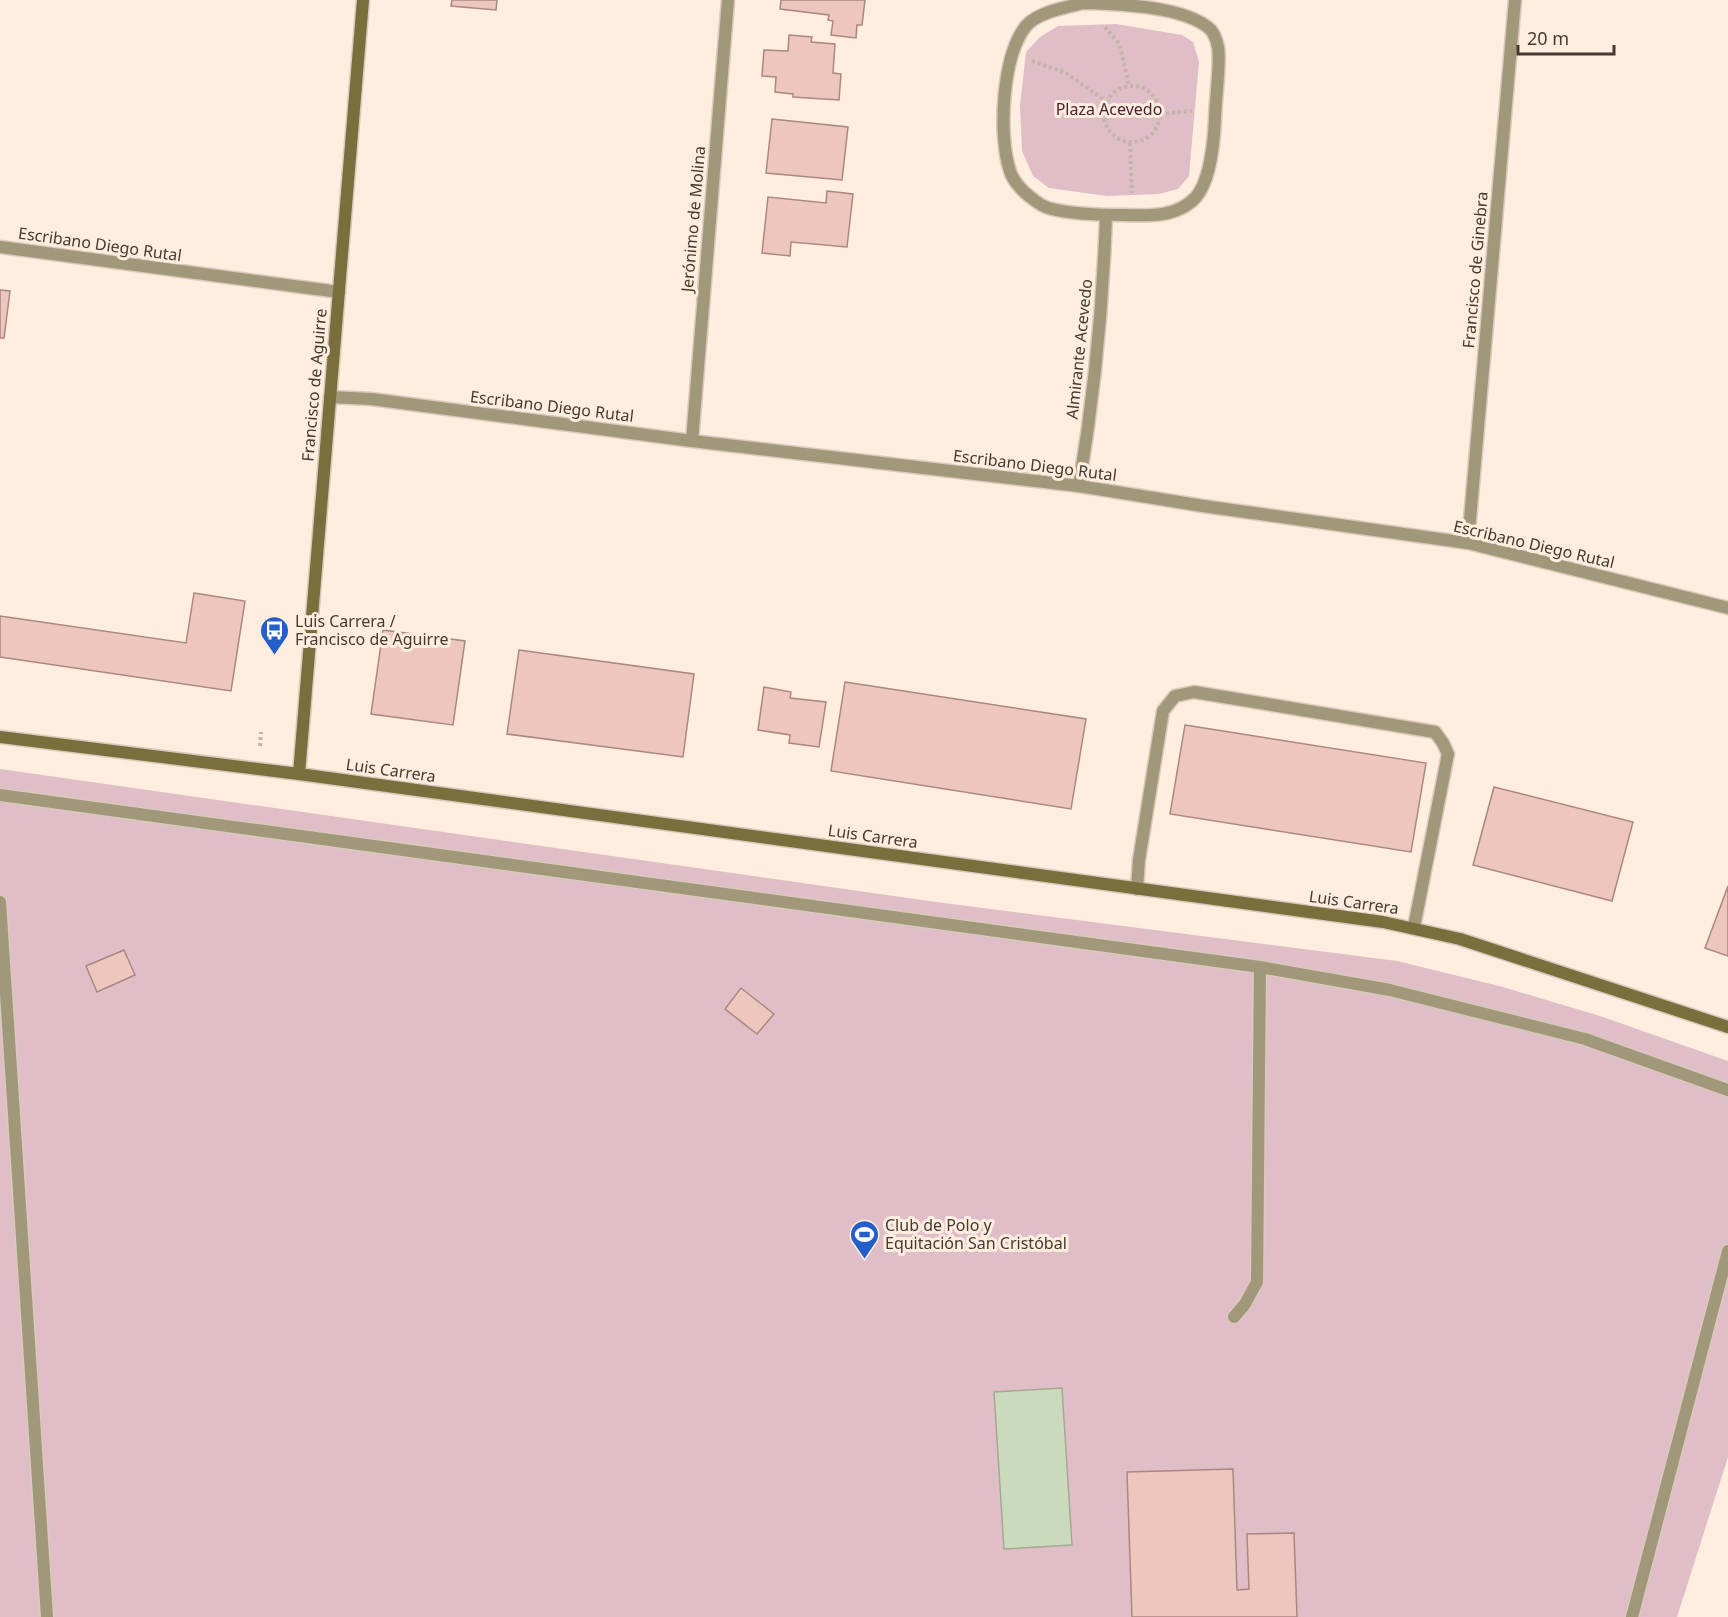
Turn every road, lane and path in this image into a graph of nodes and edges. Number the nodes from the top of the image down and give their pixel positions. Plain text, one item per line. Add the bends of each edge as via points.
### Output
1 (363, 0) edge
2 (728, 0) edge
3 (1515, 0) edge
4 (1122, 2) edge
5 (1084, 3) junction
6 (1012, 54) junction
7 (1129, 86) junction
8 (1107, 102) junction
9 (1215, 109) junction
10 (1160, 114) junction
11 (1130, 143) junction
12 (1106, 215) junction
13 (1133, 215) junction
14 (0, 248) edge
15 (339, 292) junction
16 (330, 397) junction
17 (692, 441) junction
18 (1078, 486) junction
19 (1468, 543) junction
20 (1728, 608) edge
21 (0, 737) edge
22 (299, 774) junction
23 (0, 795) edge
24 (1137, 889) junction
25 (0, 902) edge
26 (1414, 927) junction
27 (1260, 967) junction
28 (1728, 1027) edge
29 (1728, 1090) edge
30 (1728, 1251) edge
31 (1234, 1317) dead end
32 (47, 1617) edge
33 (1632, 1617) edge

1 - 15 street, Francisco de Aguirre
2 - 17 street, Jerónimo de Molina
3 - 19 street, Francisco de Ginebra
4 - 5 street
4 - 9 street via 1190,18 1212,31 1218,49
5 - 6 street via 1051,11 1027,26
5 - 7 path via 1119,45
6 - 8 path via 1066,73
6 - 12 street via 1004,96 1003,141 1010,174 1027,195 1051,209
7 - 8 path via 1112,94
7 - 10 path via 1147,90 1158,104
8 - 11 path via 1107,129
9 - 10 path
9 - 13 street via 1206,182 1197,196 1184,209
10 - 11 path via 1155,131 1148,138
11 - 13 path
12 - 13 street
12 - 18 street, Almirante Acevedo via 1102,298
14 - 15 street, Escribano Diego Rutal
15 - 16 street, Francisco de Aguirre
16 - 17 street, Escribano Diego Rutal
16 - 22 street, Francisco de Aguirre
17 - 18 street, Escribano Diego Rutal
18 - 19 street, Escribano Diego Rutal
19 - 20 street, Escribano Diego Rutal
21 - 22 street, Luis Carrera
22 - 24 street, Luis Carrera
23 - 27 street
24 - 26 street, Luis Carrera
24 - 26 street via 1163,711 1175,696 1194,692 1435,732 1448,754
25 - 32 street
26 - 28 street, Luis Carrera
27 - 29 street via 1390,990 1585,1039
27 - 31 street via 1257,1282
30 - 33 street

